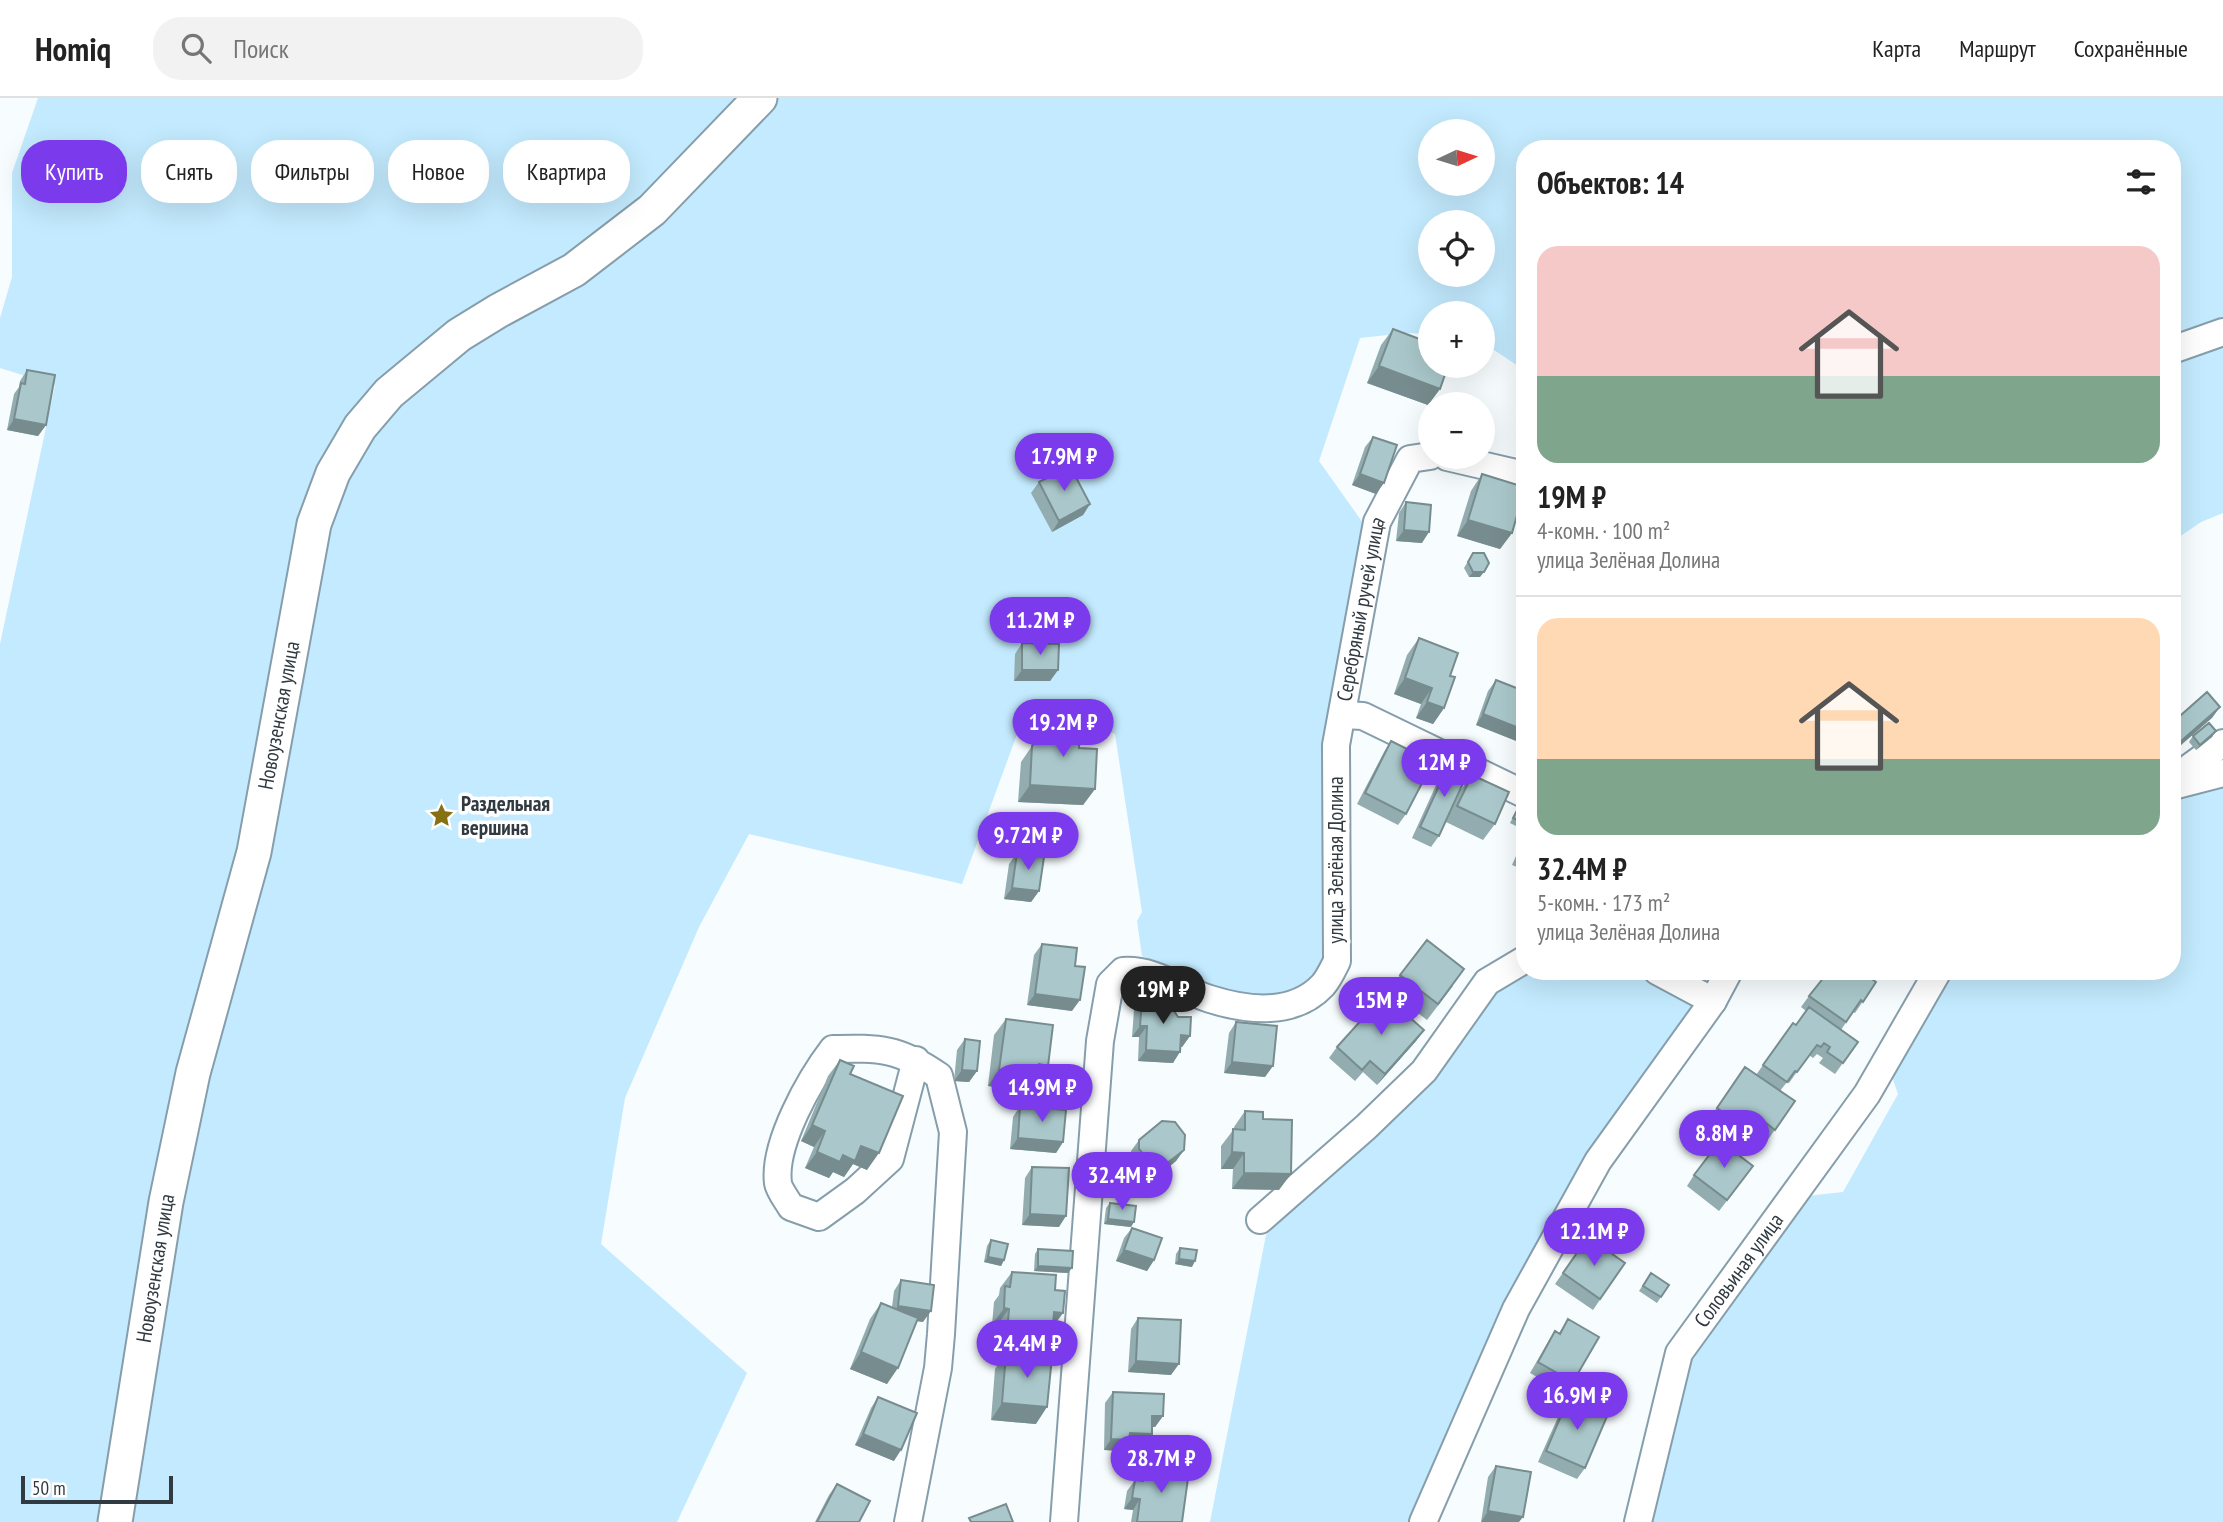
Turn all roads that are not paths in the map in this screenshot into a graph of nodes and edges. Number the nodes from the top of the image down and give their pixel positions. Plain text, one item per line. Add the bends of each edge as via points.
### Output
1 (760, 98) edge
2 (2223, 332) edge
3 (2181, 348) edge
4 (1418, 458) edge
5 (1495, 468) edge
6 (1516, 473) edge
7 (1343, 715) junction
8 (2223, 743) edge
9 (2223, 773) edge
10 (2181, 782) edge
11 (2181, 784) edge
12 (1516, 790) edge
13 (1516, 965) edge
14 (1674, 980) edge
15 (1724, 980) edge
16 (1933, 980) edge
17 (1713, 1001) junction
18 (916, 1060) junction
19 (1260, 1220) dead end
20 (115, 1522) edge
21 (908, 1522) edge
22 (1064, 1522) edge
23 (1423, 1522) edge
24 (1637, 1522) edge

1 - 20 main road, Новоузенская улица via 652,210 574,270 460,335 406,378 360,427 333,473 314,524 254,852 190,1086 166,1202
2 - 3 street
4 - 7 street, Серебряный ручей улица via 1410,459 1377,522
5 - 6 street
7 - 12 street, Серебряный ручей улица via 1363,716
7 - 22 street, улица Зелёная Долина via 1336,745 1337,961 1325,983 1296,1003 1257,1008 1210,999 1139,970 1124,971 1110,984 1100,1041
8 - 10 street via 2190,767
9 - 11 street
13 - 19 street via 1488,982 1424,1071
14 - 17 street
15 - 17 street
16 - 24 street, Соловьиная улица via 1867,1094 1679,1353
17 - 23 street via 1598,1161 1516,1310
18 - 18 street via 890,1159 819,1217 791,1207 778,1184 781,1147 814,1074 833,1049 877,1048
18 - 21 street via 939,1076 953,1132 938,1368

